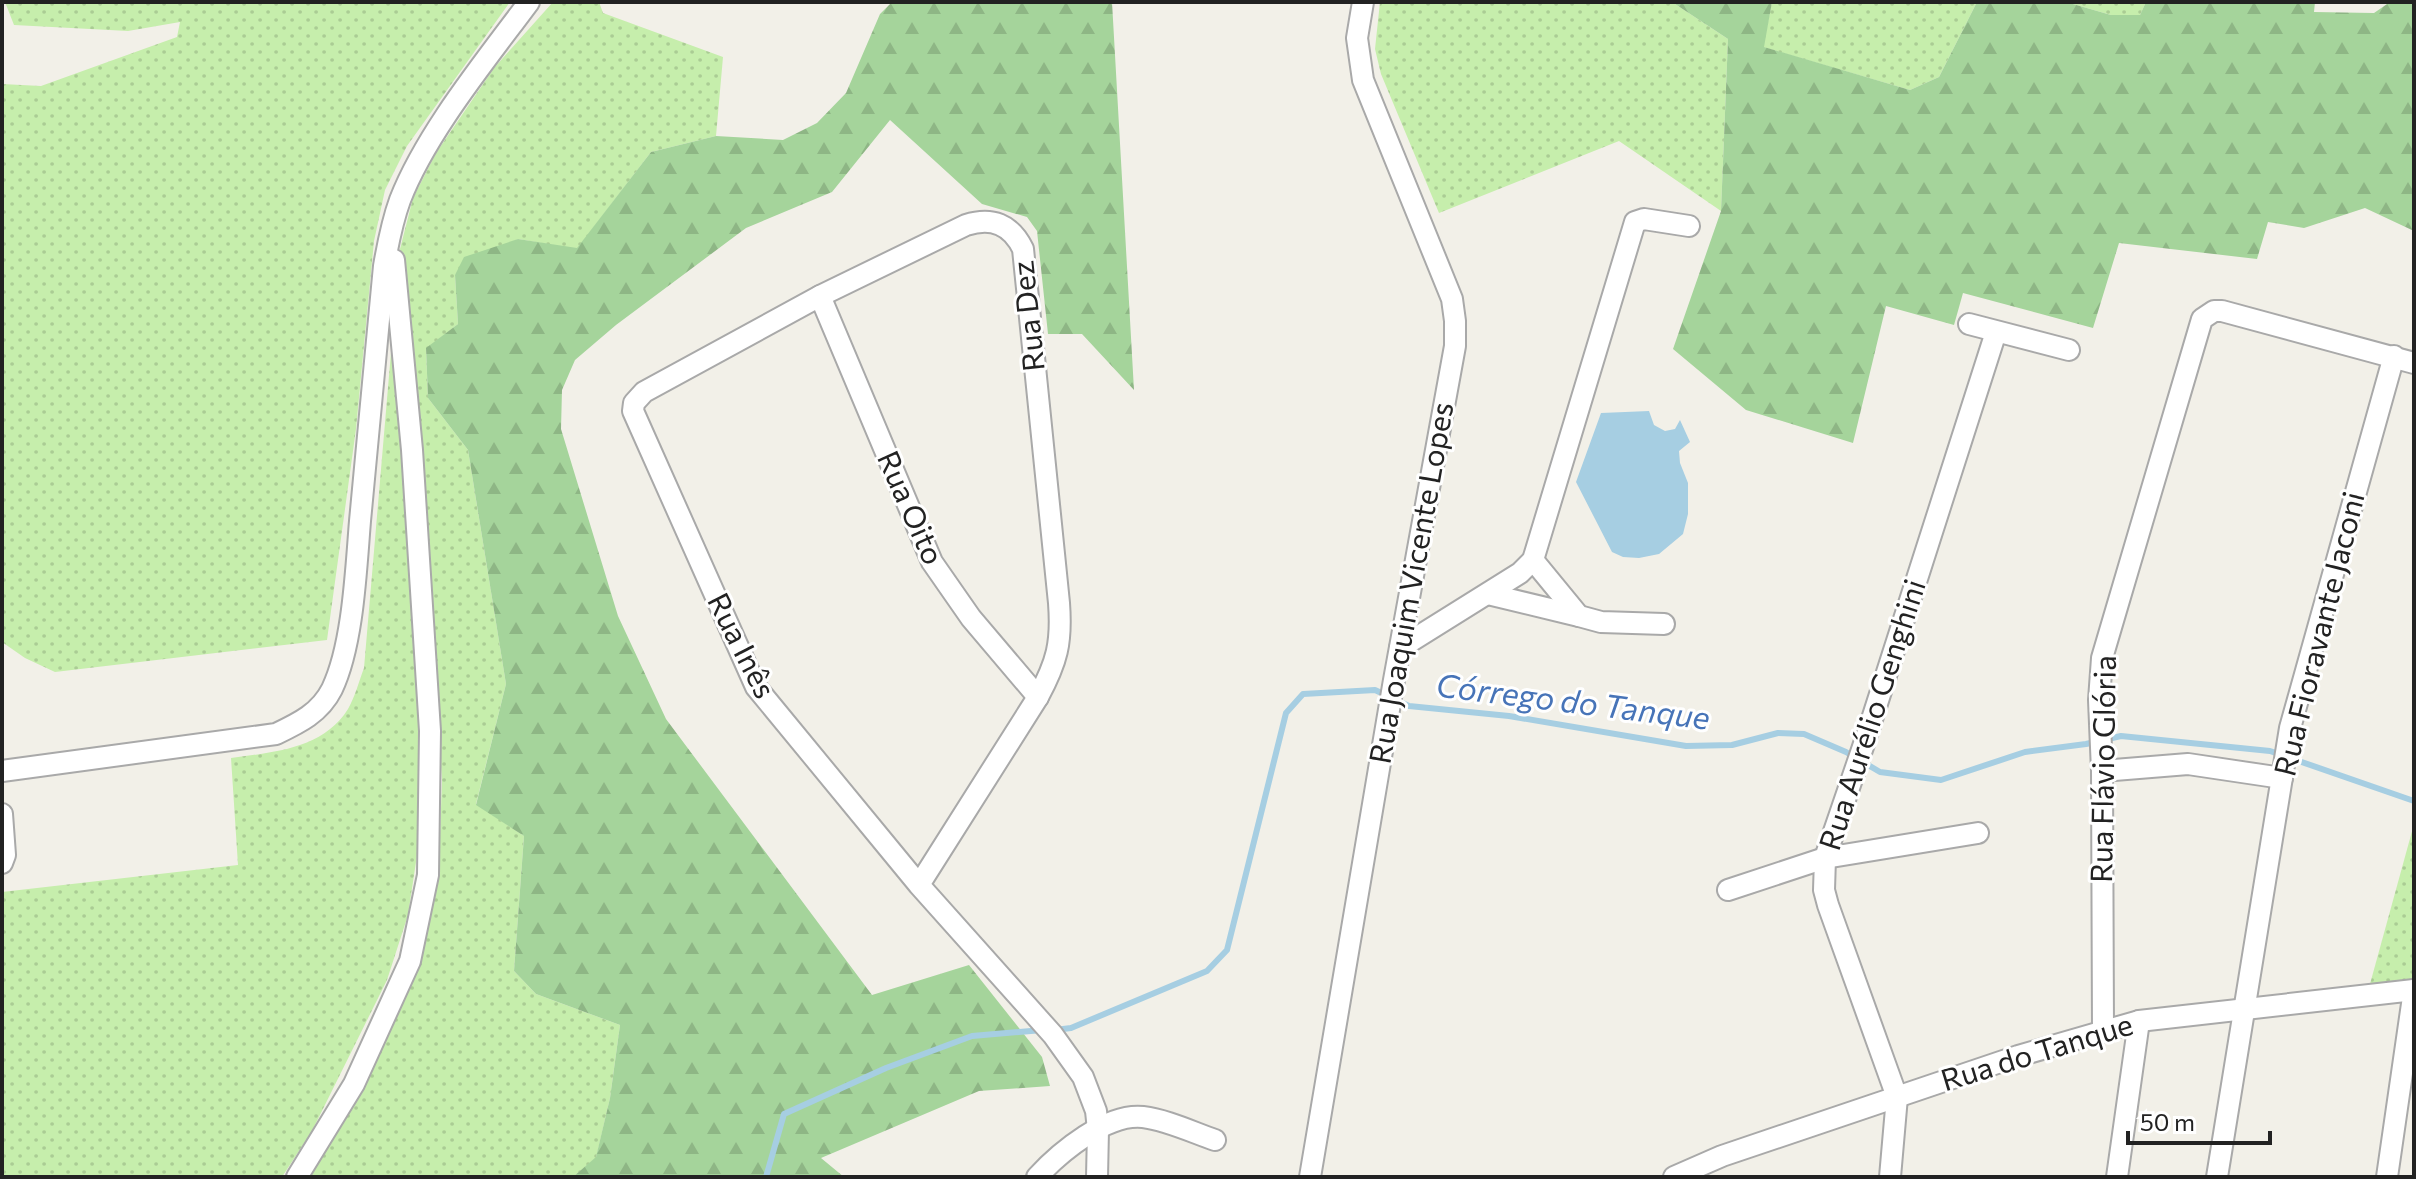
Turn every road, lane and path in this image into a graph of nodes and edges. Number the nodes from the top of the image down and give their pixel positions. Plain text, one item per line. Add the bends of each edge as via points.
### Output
1 (529, 2) edge
2 (1363, 2) edge
3 (1689, 226) dead end
4 (391, 228) junction
5 (820, 296) junction
6 (1969, 324) dead end
7 (1996, 332) junction
8 (2069, 350) dead end
9 (2394, 356) junction
10 (2414, 363) edge
11 (634, 419) joint
12 (1533, 560) junction
13 (1488, 594) junction
14 (1579, 616) junction
15 (1664, 624) dead end
16 (1400, 648) junction
17 (1038, 697) junction
18 (2102, 769) junction
19 (2, 771) edge
20 (2282, 773) junction
21 (2, 814) edge
22 (1978, 833) dead end
23 (1825, 858) junction
24 (2, 863) edge
25 (919, 885) junction
26 (1728, 890) dead end
27 (2414, 990) edge
28 (2245, 1009) junction
29 (2139, 1021) junction
30 (2103, 1030) junction
31 (1897, 1097) junction
32 (1098, 1130) junction
33 (1215, 1140) dead end
34 (1722, 1156) junction
35 (297, 1177) edge
36 (1037, 1177) edge
37 (1097, 1177) edge
38 (1310, 1177) edge
39 (1674, 1177) edge
40 (1720, 1177) edge
41 (1890, 1177) edge
42 (2117, 1177) edge
43 (2217, 1177) edge
44 (2387, 1177) edge

1 - 4 street via 414,170
2 - 16 street, Rua Joaquim Vicente Lopes via 1357,38 1363,80 1442,272 1455,321 1455,346
3 - 12 street via 1635,222
4 - 19 street via 353,600 340,664 321,707 276,734
4 - 35 street via 430,731 428,875 410,961 354,1084
5 - 11 street, Rua Dez via 644,392 634,403
5 - 17 street, Rua Oito via 932,562
5 - 17 street, Rua Dez via 978,221 1004,226 1016,235 1023,249 1061,628 1055,665
6 - 7 street
7 - 8 street
7 - 23 street, Rua Aurélio Genghini
9 - 10 street
9 - 18 street, Rua Flávio Glória via 2222,311 2206,314 2197,329 2104,645 2099,700
9 - 20 street, Rua Fioravante Jaconi
11 - 25 street, Rua Inês via 756,687
12 - 13 street
12 - 14 street
13 - 14 street
13 - 16 street
14 - 15 street
16 - 38 street, Rua Joaquim Vicente Lopes
17 - 25 street
18 - 20 street via 2188,764
18 - 30 street, Rua Flávio Glória
20 - 28 street, Rua Fioravante Jaconi
21 - 24 street
22 - 23 street
23 - 26 street
23 - 31 street, Rua Aurélio Genghini via 1828,905
25 - 32 street, Rua Inês via 1070,1057 1091,1092
27 - 28 street, Rua do Tanque
27 - 44 street
28 - 29 street, Rua do Tanque
28 - 43 street, Rua Fioravante Jaconi
29 - 30 street, Rua do Tanque
29 - 42 street
30 - 31 street, Rua do Tanque
31 - 34 street, Rua do Tanque
31 - 41 street
32 - 33 street via 1140,1117
32 - 36 street via 1066,1148
32 - 37 street, Rua Inês
34 - 39 street, Rua do Tanque
34 - 40 street

